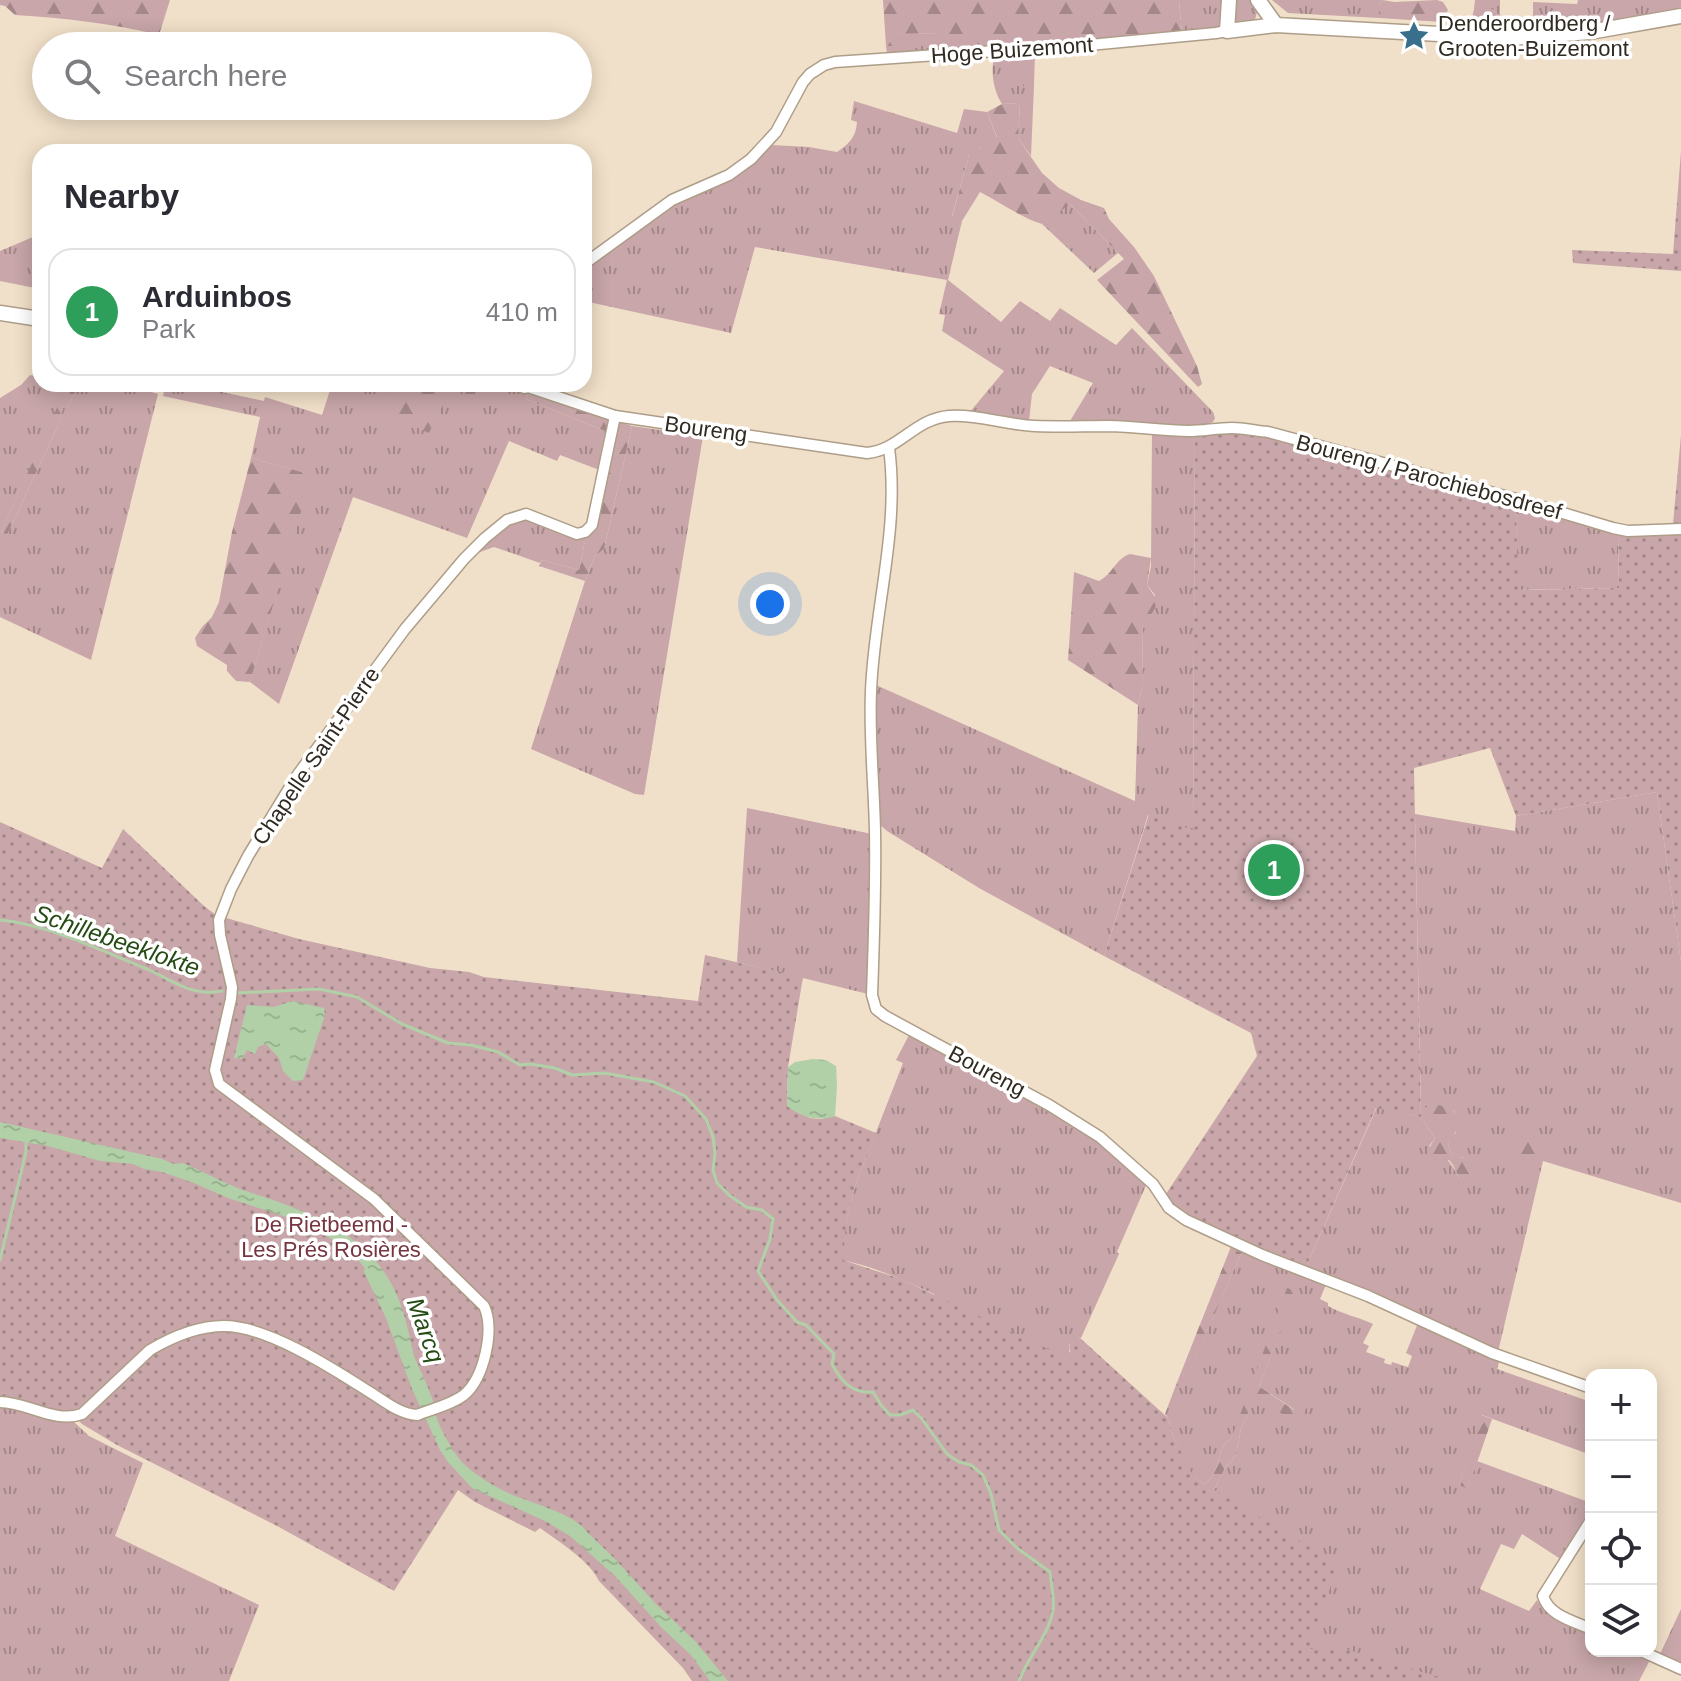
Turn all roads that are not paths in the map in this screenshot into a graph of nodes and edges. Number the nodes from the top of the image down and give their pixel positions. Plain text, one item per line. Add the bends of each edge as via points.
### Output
1 (1229, 0) edge
2 (1258, 0) edge
3 (1681, 16) edge
4 (1276, 25) junction
5 (1227, 31) junction
6 (592, 258) edge
7 (0, 313) edge
8 (32, 318) edge
9 (544, 392) edge
10 (615, 416) junction
11 (889, 448) junction
12 (1681, 529) edge
13 (1585, 1386) edge
14 (0, 1402) edge
15 (1585, 1530) edge
16 (1585, 1626) edge
17 (1654, 1657) edge
18 (1681, 1669) edge

1 - 5 street
2 - 4 street
3 - 4 street, Hoge Buizemont via 1590,32 1511,38
4 - 5 street, Hoge Buizemont
5 - 6 street, Hoge Buizemont via 835,62 803,82 776,132 751,159 729,175 672,200
7 - 8 street
9 - 10 street, Boureng
10 - 11 street, Boureng via 867,453
10 - 14 street, Chapelle Saint-Pierre via 592,525 577,534 520,515 501,524 464,559 405,629 296,777 239,872 219,920 232,987 215,1070 219,1084 374,1199 484,1306 489,1336 474,1384 447,1404 407,1414 285,1345 228,1326 173,1336 75,1417
11 - 12 street, Boureng / Parochiebosdreef via 923,424 949,416 1029,426 1234,428 1268,432 1624,530
11 - 13 street, Boureng via 889,536 871,692 876,1009 1100,1137 1186,1220 1492,1353
15 - 16 street via 1543,1596 1552,1611
17 - 18 street

